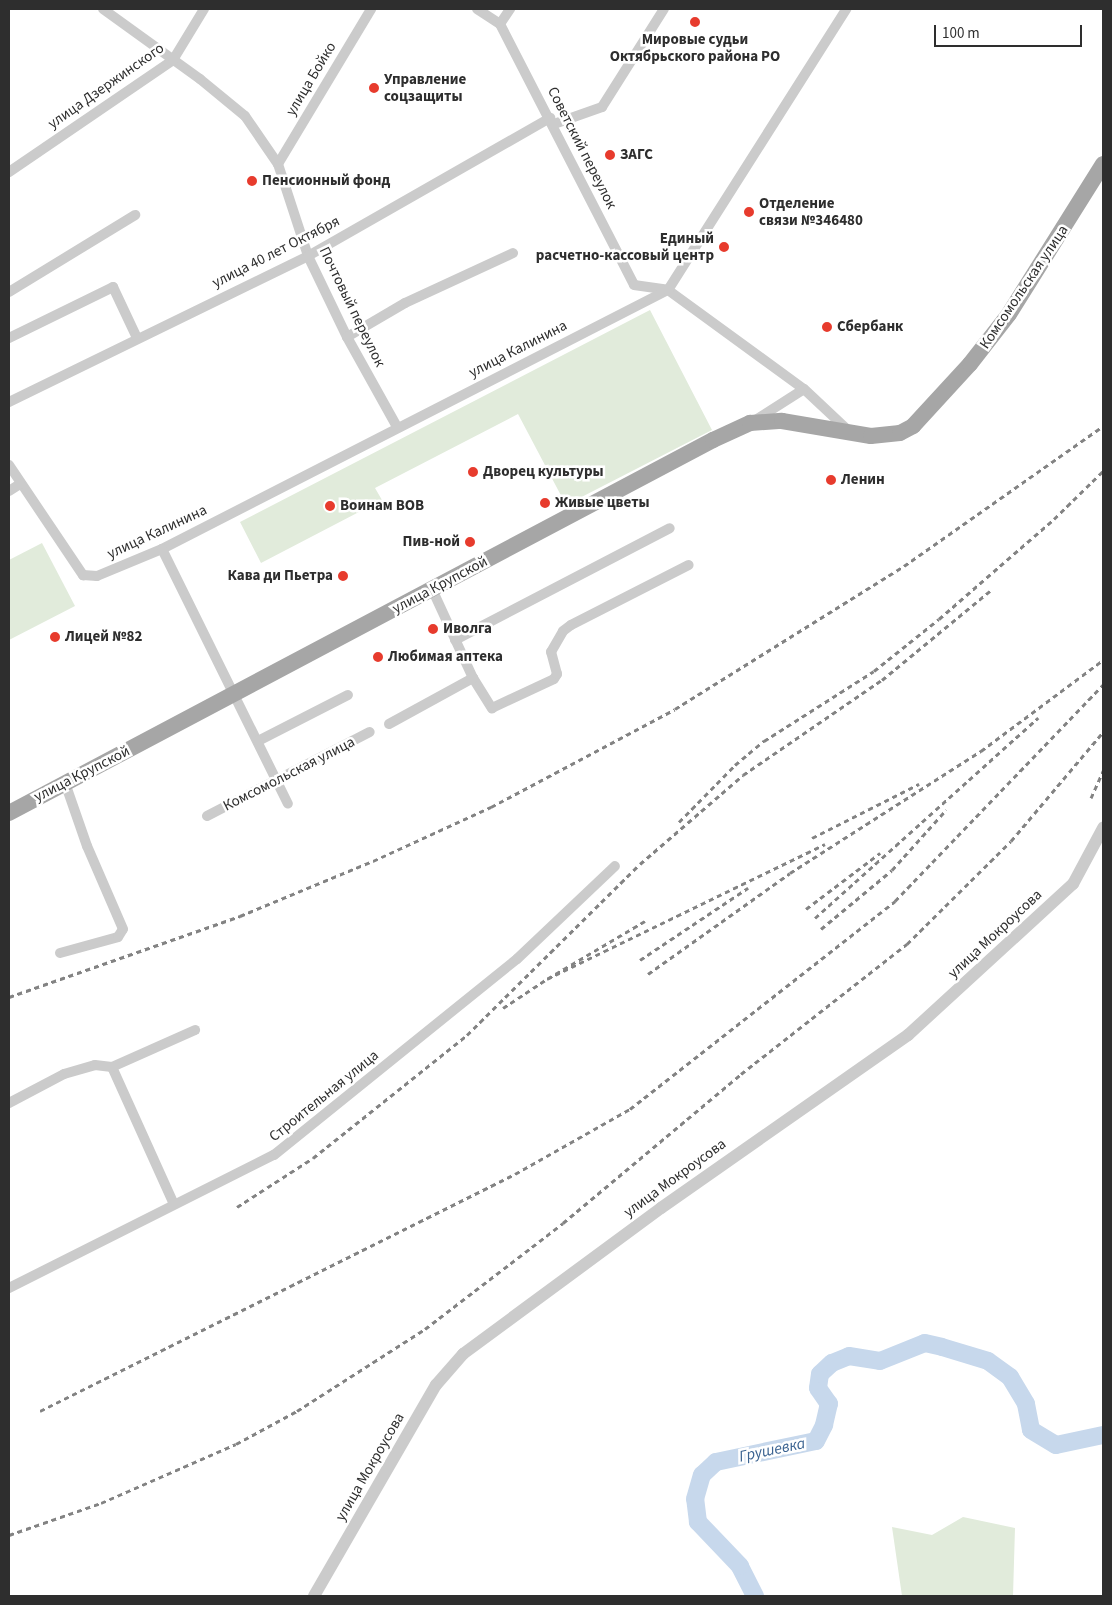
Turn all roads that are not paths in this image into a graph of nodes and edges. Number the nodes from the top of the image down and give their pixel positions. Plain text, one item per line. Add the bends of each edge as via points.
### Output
1 (103, 9) edge
2 (204, 9) edge
3 (370, 9) edge
4 (477, 9) edge
5 (510, 9) edge
6 (664, 9) edge
7 (846, 9) edge
8 (500, 24) junction
9 (173, 60) junction
10 (552, 121) junction
11 (278, 164) junction
12 (1103, 164) edge
13 (9, 172) edge
14 (135, 216) dead end
15 (513, 253) dead end
16 (308, 256) junction
17 (668, 290) junction
18 (9, 292) edge
19 (347, 337) junction
20 (9, 338) edge
21 (137, 338) junction
22 (804, 389) junction
23 (9, 402) edge
24 (750, 423) junction
25 (397, 427) junction
26 (853, 435) junction
27 (886, 436) joint
28 (9, 465) edge
29 (20, 484) junction
30 (9, 490) edge
31 (670, 528) dead end
32 (162, 549) junction
33 (689, 565) dead end
34 (432, 589) junction
35 (456, 640) junction
36 (473, 678) junction
37 (235, 694) junction
38 (348, 695) dead end
39 (388, 724) dead end
40 (370, 732) dead end
41 (258, 741) junction
42 (276, 780) junction
43 (65, 783) junction
44 (288, 804) dead end
45 (9, 812) edge
46 (208, 816) dead end
47 (1103, 828) edge
48 (615, 866) dead end
49 (60, 953) dead end
50 (194, 1030) dead end
51 (112, 1067) junction
52 (9, 1103) edge
53 (174, 1204) junction
54 (9, 1288) edge
55 (314, 1596) edge

1 - 9 street, Почтовый переулок
2 - 9 street, улица Дзержинского
3 - 11 street, улица Бойко
4 - 8 street, Советский переулок
5 - 8 street
6 - 10 street, улица 40 лет Октября via 602,107
7 - 17 street
8 - 10 street, Советский переулок
9 - 11 street, Почтовый переулок via 245,116
9 - 13 street, улица Дзержинского
10 - 16 street, улица 40 лет Октября
10 - 17 street, Советский переулок via 634,286
11 - 16 street, Почтовый переулок
12 - 27 main road, Комсомольская улица via 1028,286 970,364 913,426
14 - 18 street
15 - 19 street via 405,303
16 - 19 street, Почтовый переулок
16 - 21 street, улица 40 лет Октября
17 - 22 street, Советский переулок
17 - 25 street, улица Калинина
19 - 25 street, Почтовый переулок
20 - 21 street via 113,287
21 - 23 street, улица 40 лет Октября
22 - 24 street
22 - 26 street, Советский переулок
24 - 26 main road, улица Крупской via 782,421
24 - 34 main road, улица Крупской
25 - 32 street, улица Калинина
26 - 27 main road, улица Крупской
28 - 29 street
29 - 30 street
29 - 32 street, улица Калинина via 83,575 97,576
31 - 35 street
32 - 37 street
33 - 36 street via 563,631 551,652 557,674 554,679 492,708
34 - 35 street
34 - 37 main road, улица Крупской
35 - 36 street
36 - 39 street
37 - 41 street
37 - 43 main road, улица Крупской
38 - 41 street
40 - 42 street, Комсомольская улица
41 - 42 street
42 - 44 street
42 - 46 street, Комсомольская улица
43 - 45 main road, улица Крупской
43 - 49 street via 87,846 123,930 118,937
47 - 55 street, улица Мокроусова via 1073,884 908,1035 661,1208 463,1354 436,1385
48 - 53 street, Строительная улица via 517,959 298,1137 274,1155
50 - 51 street
51 - 52 street via 95,1065 64,1074
51 - 53 street
53 - 54 street, Строительная улица

